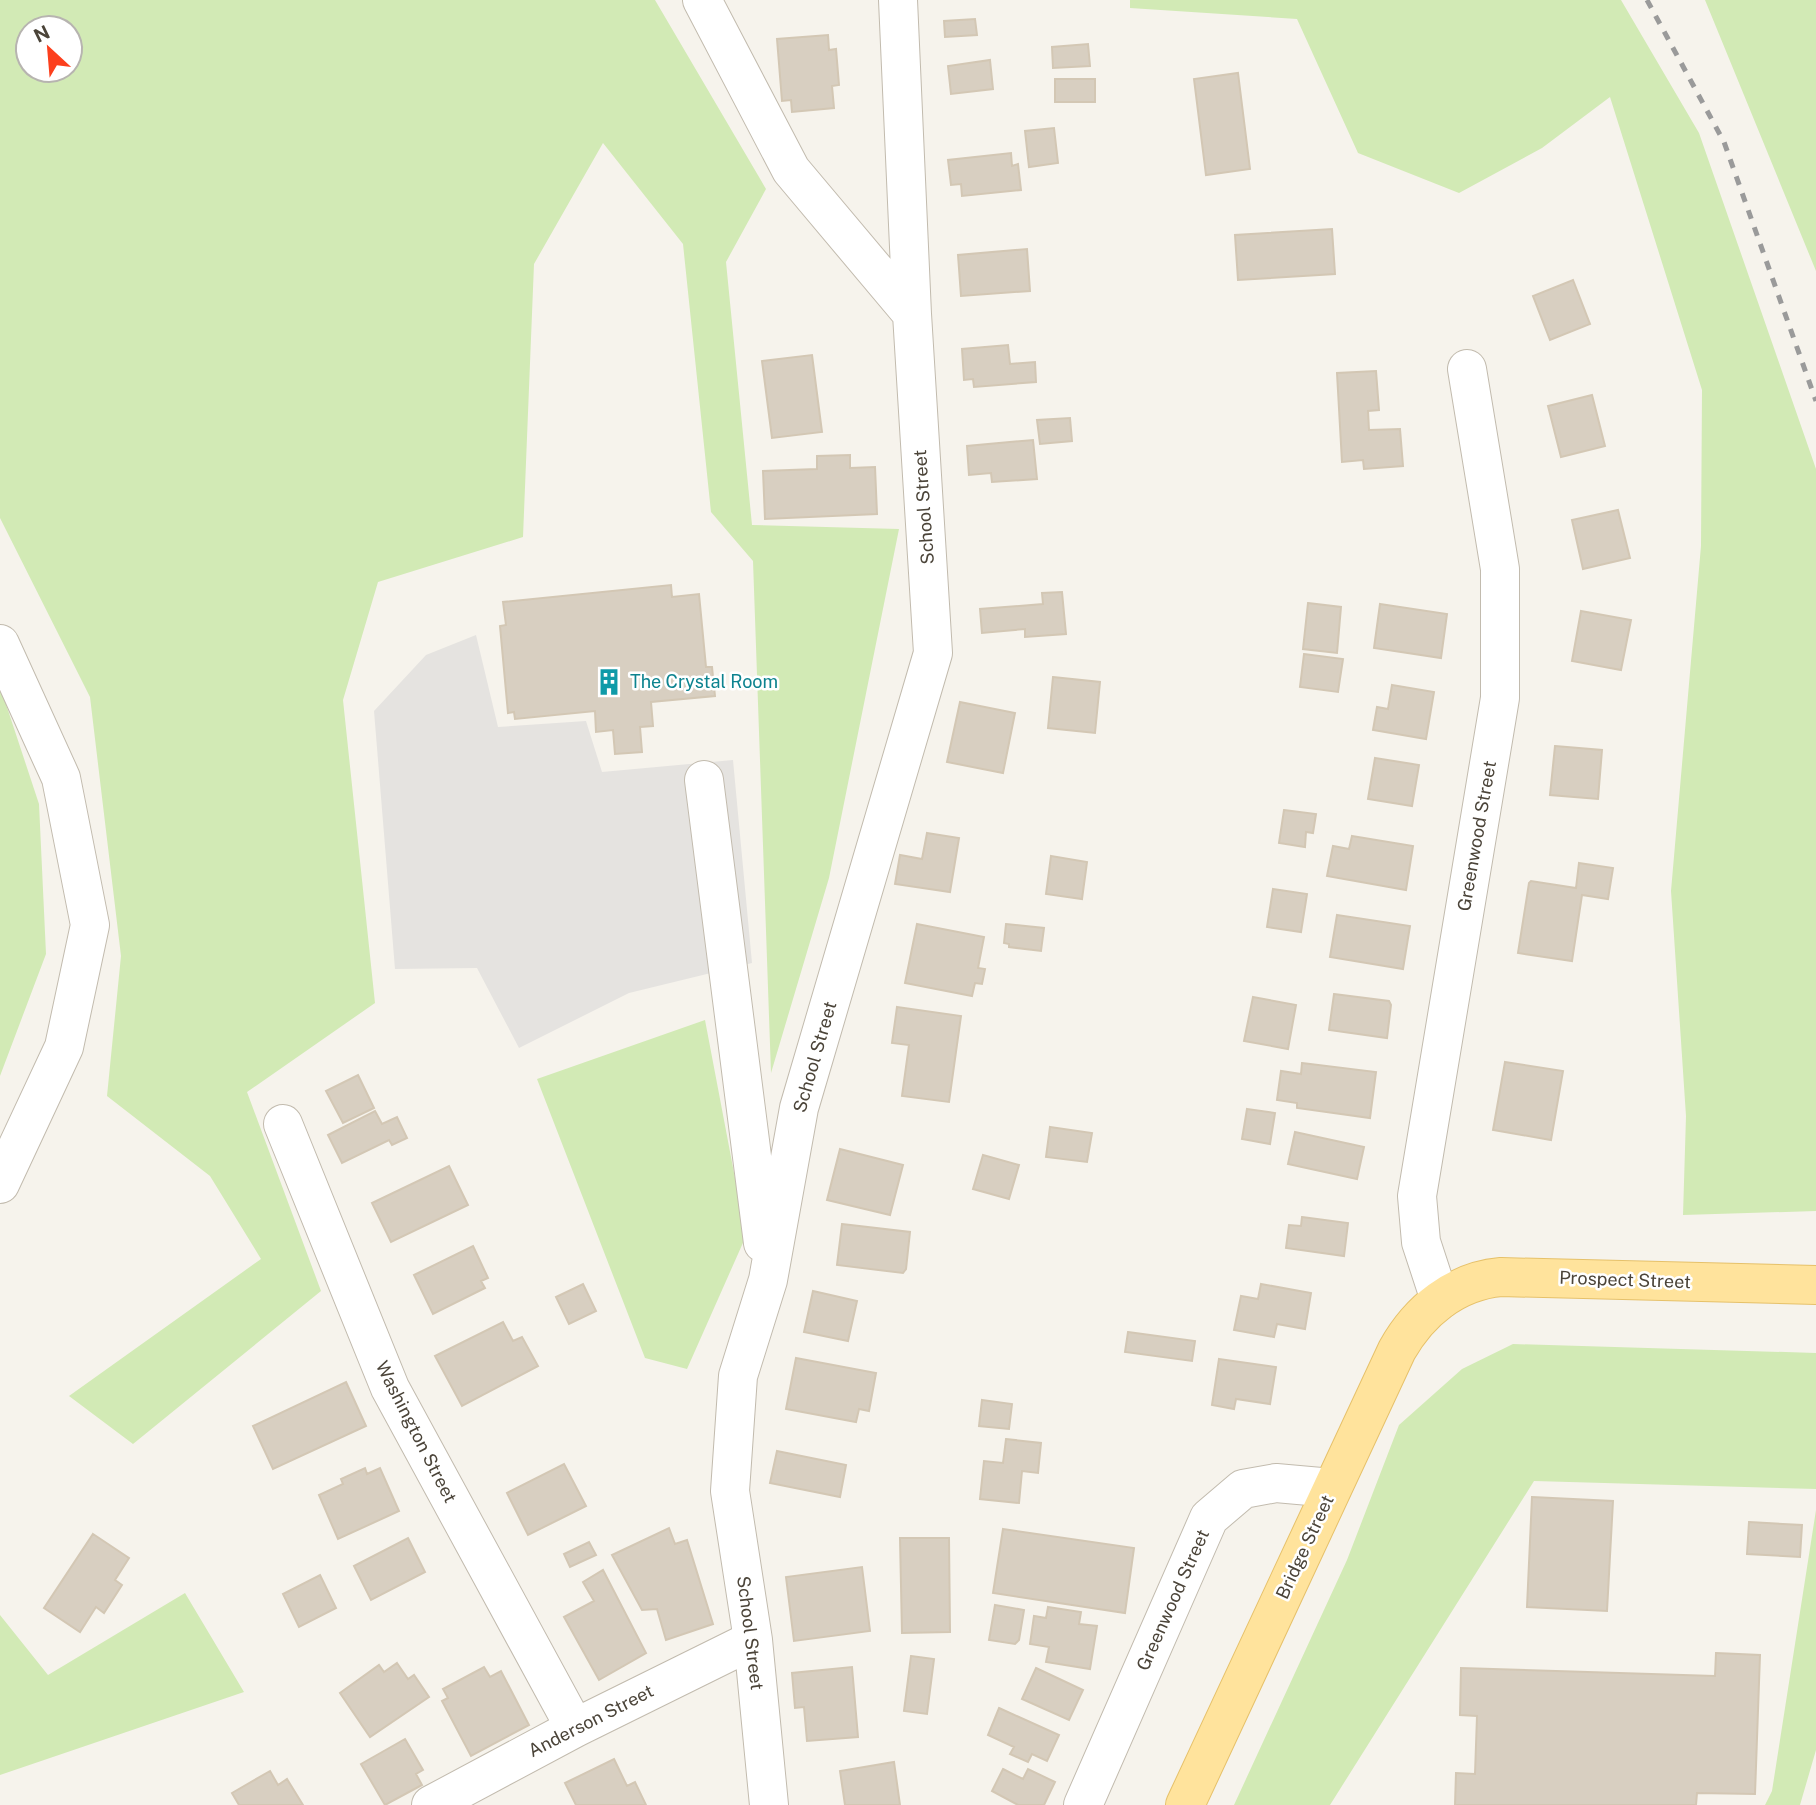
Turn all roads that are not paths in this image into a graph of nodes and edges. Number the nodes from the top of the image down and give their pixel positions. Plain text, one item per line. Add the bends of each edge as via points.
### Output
1 (702, 0) edge
2 (898, 0) edge
3 (912, 314) junction
4 (1467, 369) dead end
5 (0, 644) edge
6 (704, 780) dead end
7 (283, 1124) dead end
8 (0, 1184) edge
9 (768, 1280) junction
10 (1816, 1285) edge
11 (1440, 1300) junction
12 (1332, 1489) junction
13 (752, 1640) junction
14 (575, 1728) junction
15 (431, 1805) edge
16 (769, 1805) edge
17 (1083, 1805) edge
18 (1185, 1805) edge

1 - 3 street via 790,170
2 - 3 street, School Street
3 - 9 street, School Street via 933,653 800,1108
4 - 11 street, Greenwood Street via 1500,569 1500,698 1417,1196 1421,1242
5 - 8 street via 61,778 90,925 64,1047
6 - 9 street
7 - 14 street, Washington Street via 390,1388
9 - 13 street, School Street via 738,1376 732,1446 730,1492
10 - 11 main road, Prospect Street via 1501,1277 1474,1281
11 - 12 main road, Bridge Street via 1402,1341
12 - 17 street, Greenwood Street via 1276,1483 1243,1489 1209,1518
12 - 18 main road, Bridge Street
13 - 14 street, Anderson Street
13 - 16 street, School Street
14 - 15 street, Anderson Street

